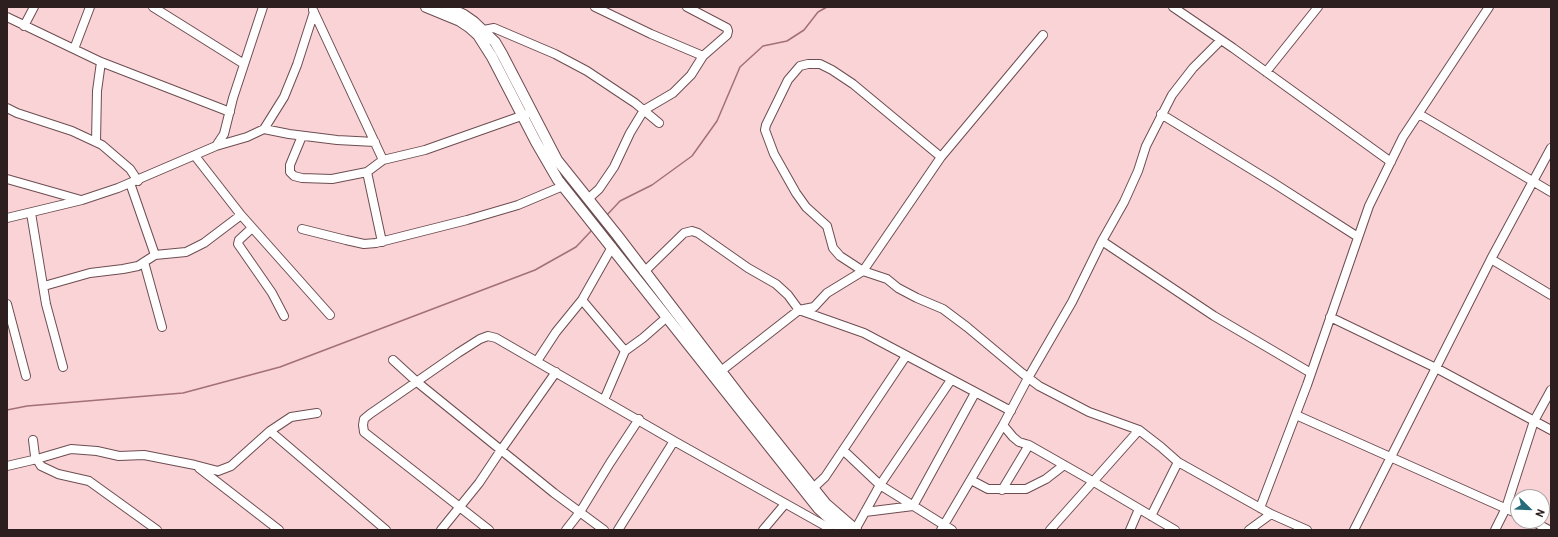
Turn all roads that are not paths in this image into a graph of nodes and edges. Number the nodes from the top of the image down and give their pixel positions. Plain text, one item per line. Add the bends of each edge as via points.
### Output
1 (34, 7) edge
2 (90, 7) edge
3 (153, 7) edge
4 (263, 7) edge
5 (426, 7) edge
6 (446, 7) edge
7 (595, 7) edge
8 (687, 7) edge
9 (1173, 7) edge
10 (1318, 7) edge
11 (1488, 7) edge
12 (313, 10) edge
13 (7, 17) edge
14 (24, 26) junction
15 (484, 30) junction
16 (1043, 35) dead end
17 (1221, 40) junction
18 (74, 50) junction
19 (703, 56) junction
20 (101, 62) junction
21 (244, 64) junction
22 (1266, 72) junction
23 (7, 108) edge
24 (644, 110) junction
25 (230, 112) junction
26 (527, 114) junction
27 (1161, 114) junction
28 (1419, 114) junction
29 (659, 123) dead end
30 (264, 128) junction
31 (302, 136) junction
32 (96, 142) junction
33 (375, 142) junction
34 (216, 146) junction
35 (1551, 148) edge
36 (195, 156) junction
37 (941, 157) junction
38 (383, 160) junction
39 (1391, 162) junction
40 (367, 172) junction
41 (7, 179) edge
42 (134, 182) junction
43 (1534, 182) junction
44 (563, 186) junction
45 (1551, 192) edge
46 (82, 200) junction
47 (590, 202) junction
48 (31, 213) junction
49 (241, 215) junction
50 (7, 218) edge
51 (252, 228) junction
52 (302, 229) dead end
53 (1358, 238) junction
54 (1102, 241) junction
55 (382, 242) junction
56 (611, 246) junction
57 (155, 255) junction
58 (1491, 260) junction
59 (144, 262) junction
60 (863, 271) junction
61 (644, 272) junction
62 (44, 286) junction
63 (1551, 295) edge
64 (582, 300) junction
65 (7, 304) edge
66 (799, 310) junction
67 (330, 315) dead end
68 (284, 316) dead end
69 (667, 317) junction
70 (1330, 317) junction
71 (162, 327) dead end
72 (624, 351) junction
73 (906, 356) junction
74 (393, 360) dead end
75 (537, 361) junction
76 (64, 367) dead end
77 (1436, 368) junction
78 (721, 371) junction
79 (556, 372) junction
80 (1311, 374) junction
81 (26, 376) dead end
82 (1028, 378) junction
83 (951, 380) junction
84 (417, 382) junction
85 (1551, 390) edge
86 (976, 393) junction
87 (604, 400) junction
88 (1012, 411) junction
89 (317, 413) dead end
90 (1296, 415) junction
91 (639, 419) junction
92 (1534, 421) junction
93 (1004, 425) junction
94 (270, 430) junction
95 (1139, 430) junction
96 (1551, 430) edge
97 (33, 440) dead end
98 (674, 441) junction
99 (1029, 445) junction
100 (502, 450) junction
101 (843, 450) junction
102 (1390, 458) junction
103 (37, 459) junction
104 (1178, 462) junction
105 (195, 465) junction
106 (1064, 465) junction
107 (7, 466) edge
108 (971, 480) junction
109 (1094, 482) junction
110 (880, 486) junction
111 (1002, 490) junction
112 (810, 491) junction
113 (785, 504) junction
114 (913, 506) junction
115 (460, 508) junction
116 (818, 508) junction
117 (1260, 508) junction
118 (1506, 508) junction
119 (1139, 509) junction
120 (1510, 510) edge
121 (580, 512) junction
122 (865, 512) junction
123 (1271, 514) junction
124 (1151, 516) junction
125 (942, 528) edge
126 (829, 529) edge
127 (157, 530) edge
128 (279, 530) edge
129 (386, 530) edge
130 (441, 530) edge
131 (489, 530) edge
132 (566, 530) edge
133 (604, 530) edge
134 (618, 530) edge
135 (763, 530) edge
136 (842, 530) edge
137 (855, 530) edge
138 (952, 530) edge
139 (1050, 530) edge
140 (1130, 530) edge
141 (1175, 530) edge
142 (1249, 530) edge
143 (1307, 530) edge
144 (1354, 530) edge
145 (1495, 530) edge

1 - 14 street
2 - 18 street
3 - 21 street
4 - 21 street
5 - 26 main road via 460,21 478,35
6 - 15 main road via 464,15
7 - 19 street
8 - 19 street via 727,28 728,31 727,35
9 - 17 street
10 - 22 street
11 - 28 street
12 - 30 street via 297,65 284,97
12 - 33 street
13 - 14 street
14 - 18 street
15 - 24 street via 494,28 555,54 587,71
15 - 26 main road via 502,54
16 - 37 street
17 - 22 street
17 - 27 street via 1184,79
18 - 20 street
19 - 24 street via 691,75 673,93
20 - 25 street
20 - 32 street via 97,91
21 - 25 street
22 - 39 street
23 - 32 street
24 - 29 street
24 - 47 street via 614,167
25 - 34 street via 224,134
26 - 38 street via 425,150
26 - 44 main road via 547,162
26 - 47 main road via 557,160
27 - 53 street
27 - 54 street via 1124,202
28 - 39 street via 1403,137
28 - 43 street
30 - 31 street
30 - 34 street via 240,140
31 - 33 street
31 - 40 street via 290,165 290,172 294,176 332,179
32 - 42 street via 130,169
33 - 38 street
34 - 36 street
35 - 43 street
36 - 42 street
36 - 49 street
37 - 60 street
37 - 60 street via 832,70 820,64 808,64 800,66 788,80 766,125 766,136 806,207 827,226 833,248 840,256
38 - 40 street
39 - 53 street via 1369,206
40 - 55 street
41 - 46 street
42 - 46 street
42 - 57 street
43 - 45 street
43 - 58 street
44 - 55 street via 518,205
44 - 56 main road
46 - 48 street
47 - 61 main road
48 - 50 street
48 - 62 street
49 - 51 street
49 - 57 street via 204,243 186,252
51 - 67 street
51 - 68 street via 238,244 272,293
52 - 55 street via 364,244
53 - 70 street
54 - 80 street via 1214,316
54 - 82 street via 1072,302
56 - 64 street
56 - 69 main road
57 - 59 street
58 - 63 street
58 - 77 street
59 - 62 street via 138,266 90,273
59 - 71 street
60 - 66 street via 827,293 814,307
60 - 82 street via 887,279 898,288 943,309
61 - 66 street via 684,233 692,231 776,284
61 - 78 main road
62 - 76 street via 46,304
64 - 72 street
64 - 75 street
65 - 81 street
66 - 73 street via 864,333
66 - 78 street
69 - 72 street
69 - 112 main road
70 - 77 street
70 - 80 street
72 - 87 street
73 - 83 street
73 - 101 street
74 - 84 street
75 - 79 street
75 - 84 street via 488,336 475,342
77 - 92 street
77 - 102 street
78 - 112 main road
79 - 87 street
79 - 100 street
80 - 90 street
82 - 88 street
82 - 95 street via 1089,412
83 - 86 street
83 - 110 street
84 - 100 street
84 - 115 street via 364,419 364,432
85 - 92 street
86 - 88 street
86 - 114 street
87 - 91 street
88 - 93 street
89 - 94 street via 291,417
90 - 102 street
90 - 117 street
91 - 98 street
91 - 121 street
92 - 96 street
92 - 118 street
93 - 99 street via 1013,437
93 - 108 street
94 - 105 street via 231,466 218,471
94 - 129 street
95 - 104 street
95 - 109 street
97 - 103 street
98 - 113 street
98 - 134 street
99 - 106 street
99 - 111 street
100 - 115 street
100 - 121 street
101 - 110 street
101 - 112 street via 825,476
102 - 118 street
102 - 144 street
103 - 105 street via 71,448 119,456 144,455
103 - 107 street
103 - 127 street via 41,466 58,474 88,481
104 - 117 street
104 - 124 street
105 - 128 street
106 - 109 street
106 - 111 street via 1046,479 1026,488
108 - 111 street via 988,490
108 - 125 street
109 - 119 street
109 - 139 street
110 - 114 street
110 - 122 street
112 - 116 main road
112 - 137 main road
113 - 126 street
113 - 135 street
114 - 122 street
114 - 125 street
115 - 130 street
115 - 131 street
116 - 126 street
116 - 136 main road
117 - 123 street
118 - 120 street
118 - 145 street
119 - 124 street
119 - 140 street
121 - 132 street
121 - 133 street
122 - 137 street
123 - 142 street
123 - 143 street
124 - 141 street
125 - 138 street

